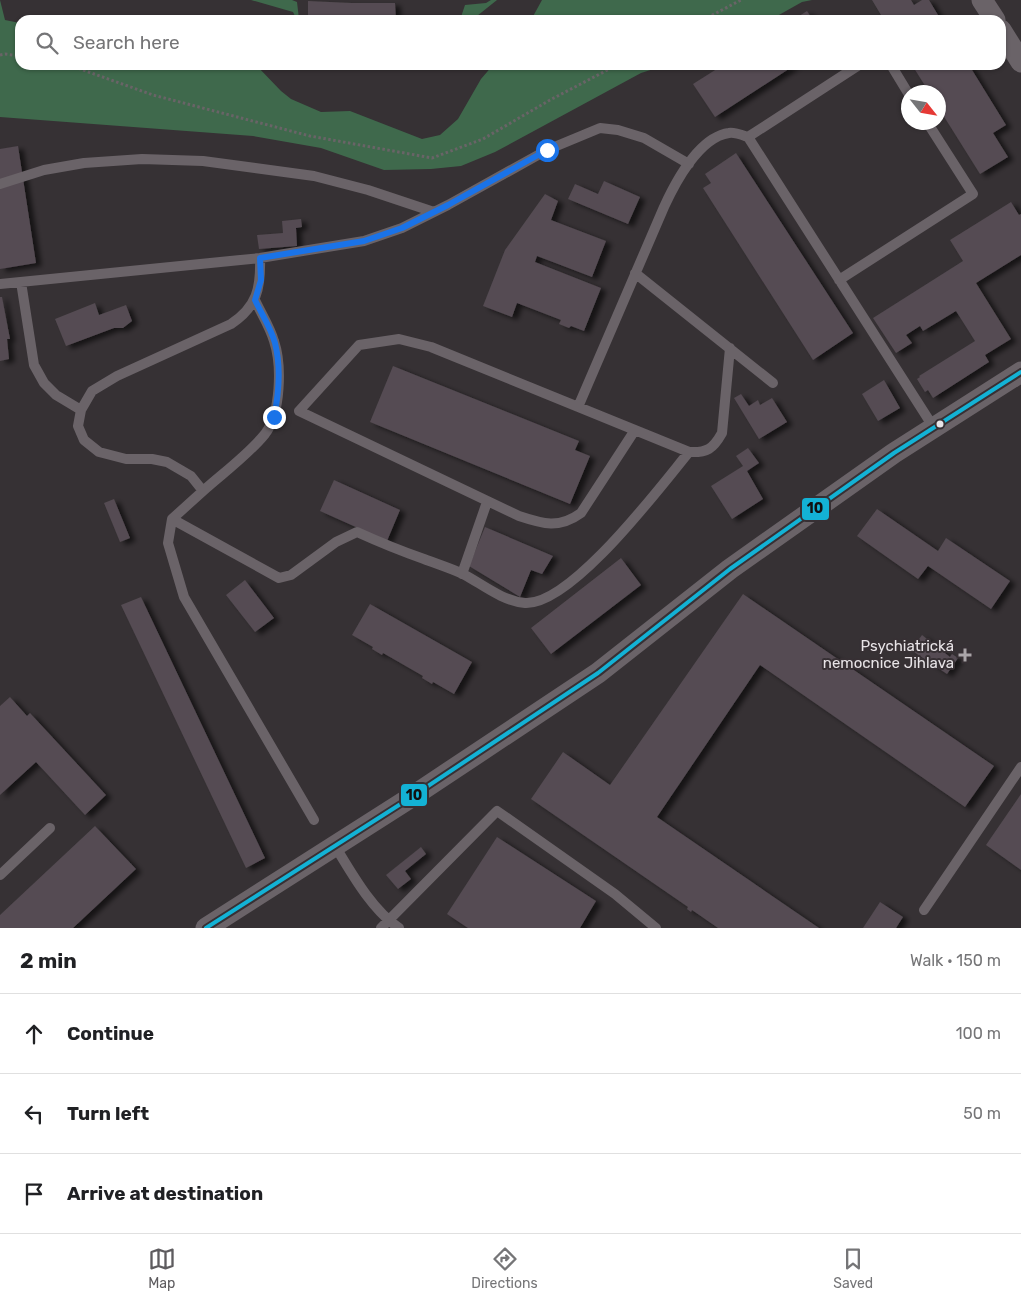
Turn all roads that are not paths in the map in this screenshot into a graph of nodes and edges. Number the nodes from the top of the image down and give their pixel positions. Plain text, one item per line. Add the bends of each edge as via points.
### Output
1 (982, 0) edge
2 (992, 15) edge
3 (1006, 38) edge
4 (1021, 62) edge
5 (851, 70) edge
6 (894, 70) edge
7 (903, 85) edge
8 (933, 130) edge
9 (748, 137) junction
10 (689, 164) junction
11 (0, 184) edge
12 (434, 212) junction
13 (260, 258) junction
14 (635, 273) junction
15 (839, 280) junction
16 (21, 282) junction
17 (0, 284) edge
18 (255, 300) junction
19 (730, 348) junction
20 (1021, 372) edge
21 (773, 383) dead end
22 (578, 407) junction
23 (81, 410) junction
24 (934, 428) junction
25 (635, 430) junction
26 (689, 452) junction
27 (203, 491) junction
28 (488, 502) junction
29 (172, 519) junction
30 (462, 574) junction
31 (1021, 767) edge
32 (314, 820) dead end
33 (50, 828) dead end
34 (335, 846) junction
35 (0, 875) edge
36 (924, 910) dead end
37 (385, 924) edge
38 (206, 928) edge
39 (399, 928) edge
40 (656, 928) edge

1 - 2 street
3 - 4 street
5 - 9 lane
6 - 7 lane
8 - 15 lane via 973,194
9 - 10 lane via 730,132 719,136 704,146
9 - 15 lane
10 - 12 lane via 644,138 600,128 547,150
10 - 14 lane via 676,182
11 - 12 lane via 44,170 84,163 142,159 203,161 314,176
12 - 13 lane via 402,228 364,241
13 - 16 lane
13 - 18 lane via 261,280
14 - 19 lane
14 - 22 lane
15 - 24 lane
16 - 17 lane
16 - 23 lane via 34,365 44,383 56,395
18 - 23 lane via 244,315 231,324 117,376 92,391
18 - 27 lane via 275,341 279,372 274,417 266,433
19 - 21 lane
19 - 26 lane via 722,433 716,444 702,453
20 - 24 street
22 - 25 lane
22 - 28 lane via 431,348 399,339 358,345 299,411
23 - 27 lane via 78,426 84,440 99,452 126,459 167,462 192,476
24 - 34 street via 730,569 598,674
25 - 26 lane
25 - 28 lane via 581,513 569,521 541,523
26 - 30 lane via 619,537 576,578 553,593 534,603 523,603
27 - 29 lane
28 - 30 lane
29 - 30 lane via 279,578 291,575 336,542 357,532
29 - 32 lane via 168,543 184,597
31 - 36 lane
33 - 35 lane
34 - 37 lane
34 - 38 street
37 - 39 lane
37 - 40 lane via 497,811 615,894

